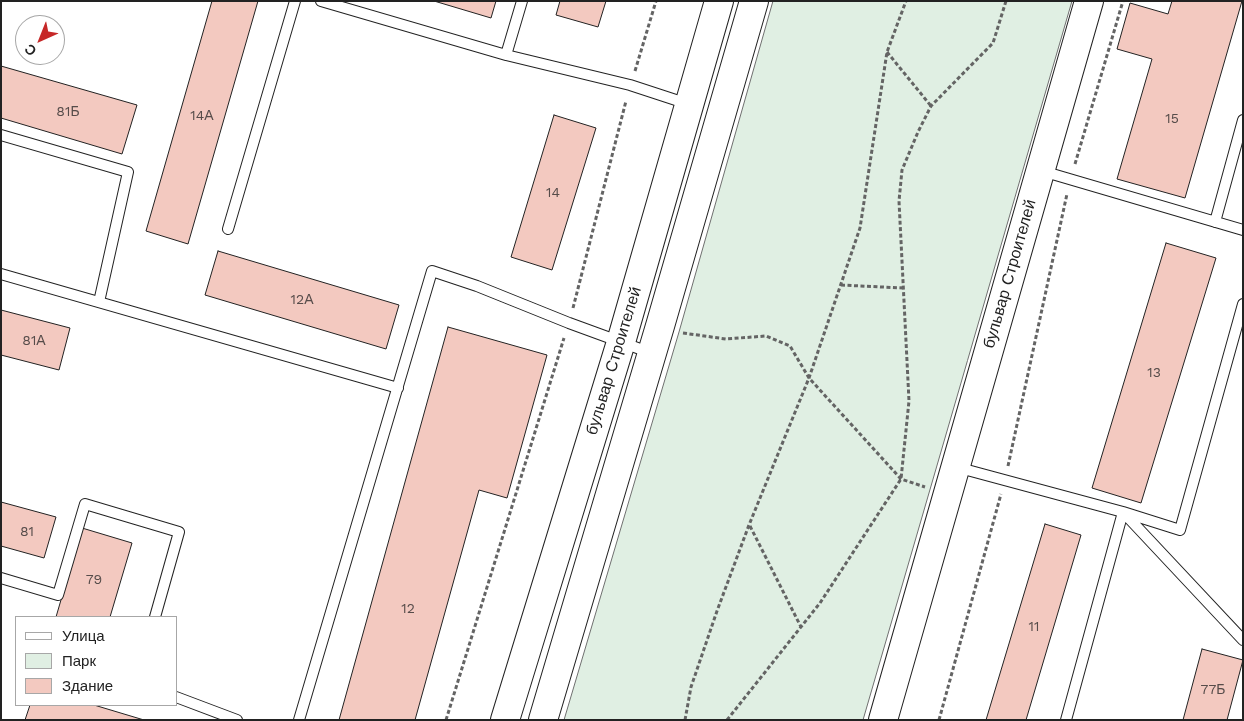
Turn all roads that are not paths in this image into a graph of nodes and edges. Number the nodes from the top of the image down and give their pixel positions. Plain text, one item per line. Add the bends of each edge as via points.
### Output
1 (295, 1) edge
2 (321, 1) edge
3 (522, 1) edge
4 (719, 1) edge
5 (754, 1) edge
6 (1090, 1) edge
7 (506, 55) junction
8 (689, 104) junction
9 (1243, 120) edge
10 (1, 134) edge
11 (1040, 170) junction
12 (1215, 222) junction
13 (228, 229) dead end
14 (1243, 230) edge
15 (1, 274) edge
16 (99, 302) junction
17 (1243, 304) edge
18 (621, 342) junction
19 (652, 353) junction
20 (398, 388) junction
21 (955, 466) junction
22 (1123, 512) junction
23 (1, 578) edge
24 (155, 616) edge
25 (1243, 640) edge
26 (178, 698) edge
27 (237, 720) edge
28 (299, 720) edge
29 (505, 720) edge
30 (543, 720) edge
31 (883, 720) edge
32 (1066, 720) edge

1 - 13 lane
2 - 7 lane
3 - 7 lane
4 - 8 main road, бульвар Строителей
5 - 19 main road, бульвар Строителей
6 - 11 main road, бульвар Строителей
7 - 8 lane via 630,85
8 - 18 main road, бульвар Строителей
9 - 12 lane
10 - 16 lane via 128,172
11 - 12 lane
11 - 21 main road, бульвар Строителей
12 - 14 lane
15 - 16 lane
16 - 20 lane
17 - 22 lane via 1180,530
18 - 19 lane
18 - 20 lane via 432,271
18 - 29 main road, бульвар Строителей
19 - 30 main road, бульвар Строителей
20 - 28 lane
21 - 22 lane
21 - 31 main road, бульвар Строителей
22 - 25 lane
22 - 32 lane
23 - 24 lane via 58,595 85,504 178,532
26 - 27 lane

